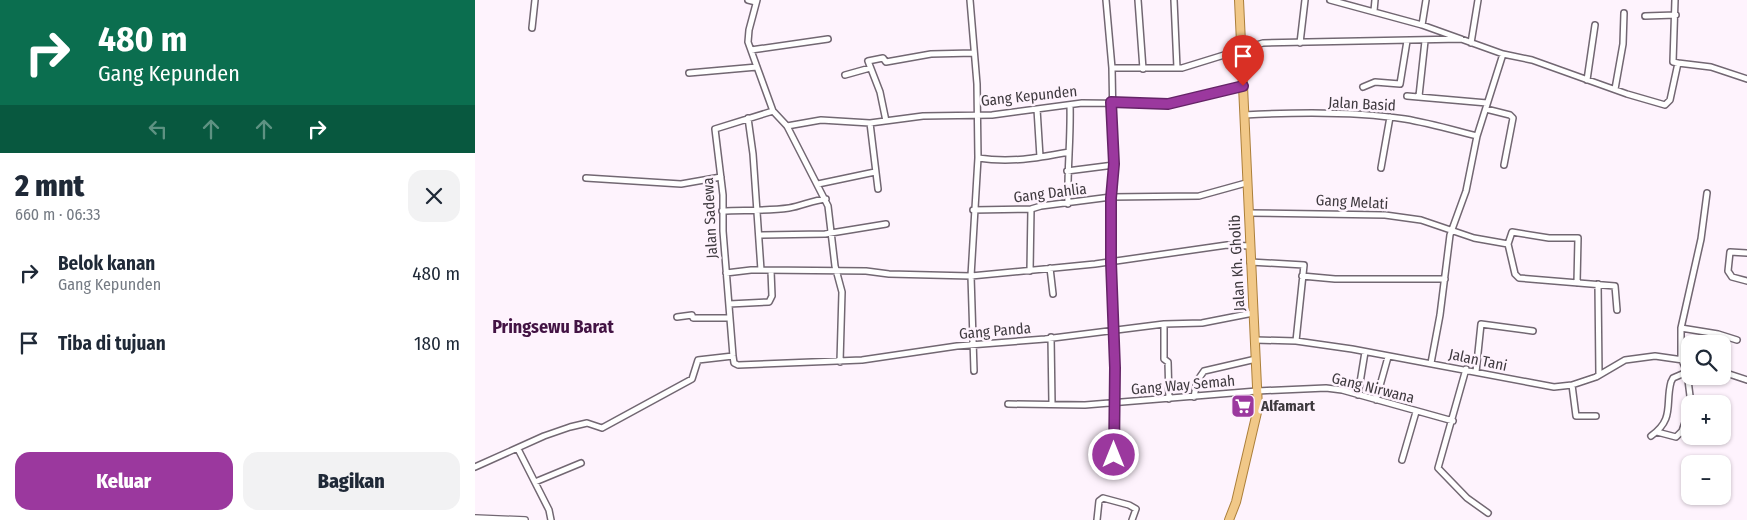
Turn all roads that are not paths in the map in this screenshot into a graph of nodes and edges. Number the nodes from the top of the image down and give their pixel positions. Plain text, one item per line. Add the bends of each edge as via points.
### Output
1 (535, 0) edge
2 (748, 0) edge
3 (970, 0) edge
4 (1106, 0) edge
5 (1138, 0) edge
6 (1174, 0) edge
7 (1239, 0) edge
8 (1305, 0) edge
9 (1330, 0) edge
10 (1375, 0) edge
11 (1426, 0) edge
12 (1478, 0) edge
13 (1675, 0) edge
14 (757, 1) edge
15 (1374, 11) junction
16 (1624, 13) dead end
17 (1676, 15) junction
18 (1645, 16) dead end
19 (1422, 25) junction
20 (1595, 25) dead end
21 (532, 28) dead end
22 (828, 39) dead end
23 (1464, 39) junction
24 (1407, 41) junction
25 (1425, 41) junction
26 (1300, 43) junction
27 (1471, 43) junction
28 (1243, 48) junction
29 (751, 50) junction
30 (974, 53) junction
31 (1503, 54) junction
32 (1678, 63) junction
33 (757, 67) junction
34 (869, 68) junction
35 (1112, 68) junction
36 (1177, 68) junction
37 (1143, 69) junction
38 (689, 73) dead end
39 (845, 75) dead end
40 (1747, 79) edge
41 (1587, 80) junction
42 (1243, 86) junction
43 (1363, 87) dead end
44 (1615, 90) junction
45 (1407, 96) dead end
46 (1419, 96) junction
47 (1111, 102) junction
48 (1070, 105) junction
49 (1486, 106) junction
50 (1037, 109) junction
51 (773, 110) junction
52 (977, 115) junction
53 (1244, 115) junction
54 (1390, 117) junction
55 (749, 118) junction
56 (886, 121) junction
57 (870, 123) junction
58 (787, 126) junction
59 (1477, 136) junction
60 (1069, 152) junction
61 (1040, 157) junction
62 (978, 158) junction
63 (1114, 164) junction
64 (1504, 165) dead end
65 (1381, 168) dead end
66 (875, 172) junction
67 (1067, 172) junction
68 (721, 177) junction
69 (586, 178) dead end
70 (1247, 183) junction
71 (818, 184) junction
72 (878, 189) dead end
73 (1707, 193) dead end
74 (1111, 198) junction
75 (826, 199) junction
76 (1067, 204) junction
77 (1031, 209) junction
78 (758, 210) junction
79 (973, 210) junction
80 (722, 211) junction
81 (1248, 213) junction
82 (886, 224) dead end
83 (1453, 230) junction
84 (832, 232) junction
85 (759, 235) junction
86 (1508, 244) junction
87 (1250, 246) junction
88 (1747, 253) edge
89 (1111, 262) junction
90 (1251, 262) junction
91 (1050, 268) junction
92 (761, 270) junction
93 (771, 271) junction
94 (1030, 271) junction
95 (836, 272) junction
96 (726, 273) junction
97 (971, 276) junction
98 (1302, 276) junction
99 (1445, 280) junction
100 (1747, 281) edge
101 (1577, 283) junction
102 (1598, 284) junction
103 (1053, 294) dead end
104 (729, 304) junction
105 (1617, 310) dead end
106 (1253, 313) junction
107 (677, 317) dead end
108 (729, 318) junction
109 (1164, 324) junction
110 (1681, 328) junction
111 (1113, 331) junction
112 (1533, 331) dead end
113 (1681, 335) edge
114 (1051, 337) junction
115 (1255, 340) junction
116 (1737, 340) dead end
117 (1296, 342) junction
118 (974, 344) junction
119 (1365, 352) junction
120 (733, 356) junction
121 (1388, 357) junction
122 (1681, 358) edge
123 (1256, 359) junction
124 (840, 362) junction
125 (1431, 363) junction
126 (738, 364) joint
127 (1466, 369) junction
128 (974, 371) dead end
129 (1476, 372) junction
130 (1599, 375) junction
131 (1681, 375) edge
132 (1731, 375) edge
133 (1747, 380) edge
134 (1572, 384) junction
135 (1257, 391) junction
136 (1358, 395) junction
137 (1194, 397) junction
138 (1169, 399) junction
139 (1376, 400) junction
140 (1008, 404) dead end
141 (1052, 404) junction
142 (1114, 404) junction
143 (1416, 412) junction
144 (1595, 416) dead end
145 (1453, 421) junction
146 (1657, 432) junction
147 (1681, 432) edge
148 (1651, 436) dead end
149 (518, 450) junction
150 (1402, 460) dead end
151 (581, 463) dead end
152 (475, 467) edge
153 (1114, 472) dead end
154 (535, 482) junction
155 (1488, 513) dead end
156 (475, 518) edge
157 (525, 520) edge
158 (551, 520) edge
159 (1097, 520) edge
160 (1132, 520) edge
161 (1229, 520) edge

1 - 21 street
2 - 14 street
3 - 30 street
4 - 35 street
5 - 37 street
6 - 36 street
7 - 28 main road, Jalan Kh. Gholib
8 - 26 street
9 - 15 street
10 - 15 street
11 - 19 street
12 - 27 street
13 - 17 street
14 - 29 street via 749,30
15 - 19 street
16 - 44 street via 1623,44
17 - 18 street
17 - 32 street via 1673,62
19 - 23 street
20 - 41 street
22 - 29 street
23 - 25 street
23 - 27 street
24 - 25 street
24 - 26 street
24 - 43 street via 1400,84 1375,82
25 - 46 street
26 - 28 street via 1263,43
27 - 31 street
28 - 36 street
28 - 42 main road, Jalan Kh. Gholib
29 - 33 street
30 - 34 street via 931,54 886,62 883,58 868,61
30 - 52 street
31 - 41 street via 1533,60
31 - 49 street
32 - 40 street via 1711,66
32 - 44 street via 1670,100 1665,105
33 - 38 street
33 - 51 street
34 - 39 street
34 - 56 street via 880,92
35 - 37 street
35 - 47 street
36 - 37 street
41 - 44 street
42 - 47 street, Gang Kepunden via 1168,104
42 - 53 main road, Jalan Kh. Gholib
45 - 46 street
46 - 49 street
47 - 48 street, Gang Kepunden
47 - 63 street
48 - 50 street, Gang Kepunden
48 - 60 street
49 - 59 street
49 - 64 street via 1513,118
50 - 52 street, Gang Kepunden
50 - 61 street
51 - 55 street, Jalan Sadewa
51 - 58 street
52 - 56 street, Gang Kepunden via 923,116
52 - 62 street
53 - 54 street, Jalan Basid
53 - 70 main road, Jalan Kh. Gholib
54 - 59 street, Jalan Basid
54 - 65 street
55 - 68 street, Jalan Sadewa via 715,129
55 - 78 street
56 - 57 street, Gang Kepunden
57 - 58 street, Gang Kepunden via 821,120
57 - 66 street
58 - 71 street
59 - 83 street
60 - 61 street
60 - 67 street
61 - 62 street via 1001,162
62 - 79 street
63 - 67 street
63 - 74 street
66 - 71 street
66 - 72 street
67 - 76 street
68 - 69 street via 681,184
68 - 80 street, Jalan Sadewa
70 - 74 street, Gang Dahlia via 1199,196
70 - 81 main road, Jalan Kh. Gholib
71 - 75 street
73 - 110 street via 1701,239
74 - 76 street, Gang Dahlia
74 - 89 street
75 - 78 street via 813,200 803,206
75 - 84 street
76 - 77 street, Gang Dahlia
77 - 79 street, Gang Dahlia
77 - 94 street
78 - 80 street
78 - 85 street
79 - 97 street
80 - 96 street, Jalan Sadewa
81 - 83 street, Gang Melati via 1385,215 1421,220
81 - 87 main road, Jalan Kh. Gholib
82 - 84 street
83 - 86 street, Gang Melati via 1474,238
83 - 99 street
84 - 85 street
84 - 95 street
85 - 92 street
86 - 101 street via 1517,277
86 - 101 street via 1512,232 1549,238 1578,238
87 - 89 street via 1227,245
87 - 90 main road, Jalan Kh. Gholib
88 - 100 street via 1730,252 1728,271 1731,277
89 - 91 street
89 - 111 street
90 - 98 street via 1304,265
90 - 106 main road, Jalan Kh. Gholib
91 - 94 street
91 - 103 street
92 - 93 street
92 - 96 street
93 - 95 street
93 - 104 street via 772,296 769,302
94 - 97 street
95 - 97 street
95 - 124 street via 841,292
96 - 104 street, Jalan Sadewa
97 - 118 street
98 - 99 street
98 - 117 street
99 - 125 street
101 - 102 street
102 - 105 street via 1616,287
102 - 130 street
104 - 108 street, Jalan Sadewa
106 - 109 street, Gang Panda via 1202,323
106 - 115 main road, Jalan Kh. Gholib
107 - 108 street
108 - 120 street, Jalan Sadewa
109 - 111 street, Gang Panda
109 - 138 street
110 - 113 street
110 - 116 street
111 - 114 street, Gang Panda
111 - 142 street
112 - 129 street via 1481,324
114 - 118 street, Gang Panda
114 - 141 street
115 - 117 street, Jalan Tani
115 - 123 main road, Jalan Kh. Gholib
117 - 119 street, Jalan Tani
118 - 124 street, Gang Panda
118 - 128 street
119 - 121 street, Jalan Tani
119 - 136 street
120 - 126 street, Jalan Sadewa via 734,363
120 - 149 street via 698,360 692,379 602,428 587,423 570,427
121 - 125 street, Jalan Tani
121 - 139 street
122 - 130 street, Jalan Tani via 1647,356 1625,360
123 - 135 main road, Jalan Kh. Gholib
123 - 137 street via 1204,371 1197,381
124 - 126 street, Gang Panda
125 - 127 street, Jalan Tani
127 - 129 street, Jalan Tani
127 - 145 street
129 - 134 street, Jalan Tani via 1537,385
130 - 134 street, Jalan Tani
131 - 146 street via 1671,382 1669,412
132 - 133 street
134 - 144 street via 1576,416
135 - 136 street, Gang Nirwana via 1325,388
135 - 137 street, Gang Way Semah
135 - 161 main road, Jalan Kh. Gholib via 1258,408 1253,433
136 - 139 street, Gang Nirwana
137 - 138 street, Gang Way Semah
138 - 142 street, Gang Way Semah
139 - 143 street, Gang Nirwana
140 - 141 street, Gang Way Semah
141 - 142 street, Gang Way Semah
142 - 153 street
143 - 145 street, Gang Nirwana
143 - 150 street
145 - 155 street via 1439,470 1467,498
146 - 147 street via 1676,437
146 - 148 street
149 - 152 street
149 - 154 street
151 - 154 street
154 - 158 street
156 - 157 street
159 - 160 street via 1099,501 1103,498 1136,509

